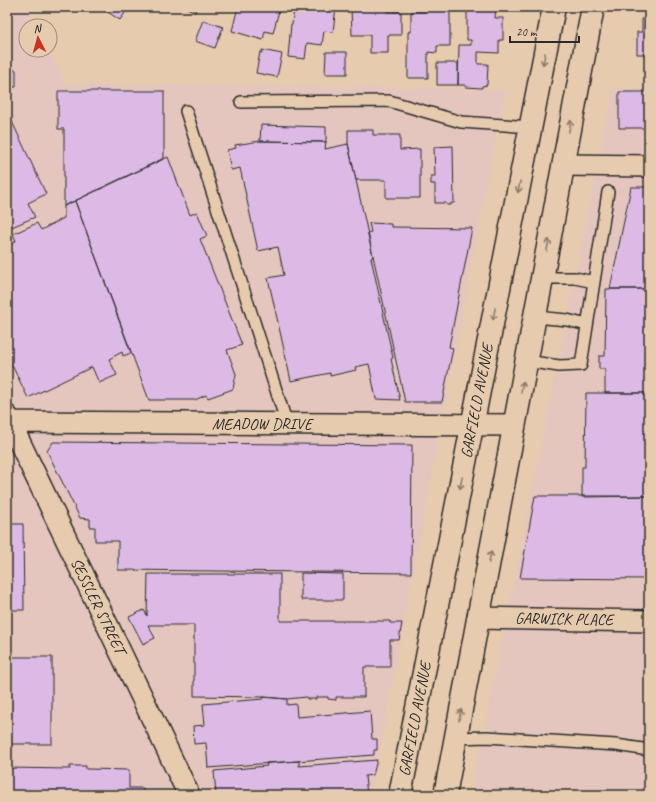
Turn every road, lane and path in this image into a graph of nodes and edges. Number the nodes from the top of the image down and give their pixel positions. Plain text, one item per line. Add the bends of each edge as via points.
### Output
1 (554, 7) edge
2 (593, 7) edge
3 (241, 102) dead end
4 (186, 111) dead end
5 (531, 127) junction
6 (563, 165) junction
7 (649, 166) edge
8 (608, 192) dead end
9 (542, 278) junction
10 (594, 282) junction
11 (535, 316) junction
12 (588, 325) junction
13 (526, 361) junction
14 (8, 419) edge
15 (287, 424) junction
16 (472, 425) junction
17 (514, 425) junction
18 (478, 618) junction
19 (649, 621) edge
20 (456, 738) junction
21 (649, 750) edge
22 (189, 795) edge
23 (400, 795) edge
24 (445, 795) edge

1 -> 5 main road, GARFIELD AVENUE
6 -> 2 main road
3 - 5 lane via 389,101 461,122
4 - 15 lane
5 -> 16 main road, GARFIELD AVENUE
6 - 7 street
9 -> 6 main road
8 - 10 lane
9 - 10 lane via 575,278
9 - 11 main road
10 - 12 lane
11 - 12 lane
11 - 13 main road
12 - 13 lane via 581,366
17 -> 13 main road
14 - 15 street, MEADOW DRIVE
14 - 22 street, SESSLER STREET
15 - 16 street, MEADOW DRIVE
16 - 17 street, MEADOW DRIVE
16 -> 23 main road, GARFIELD AVENUE
18 -> 17 main road
18 - 19 street, GARWICK PLACE
20 -> 18 main road
20 - 21 lane via 487,737 616,745
20 - 24 main road

